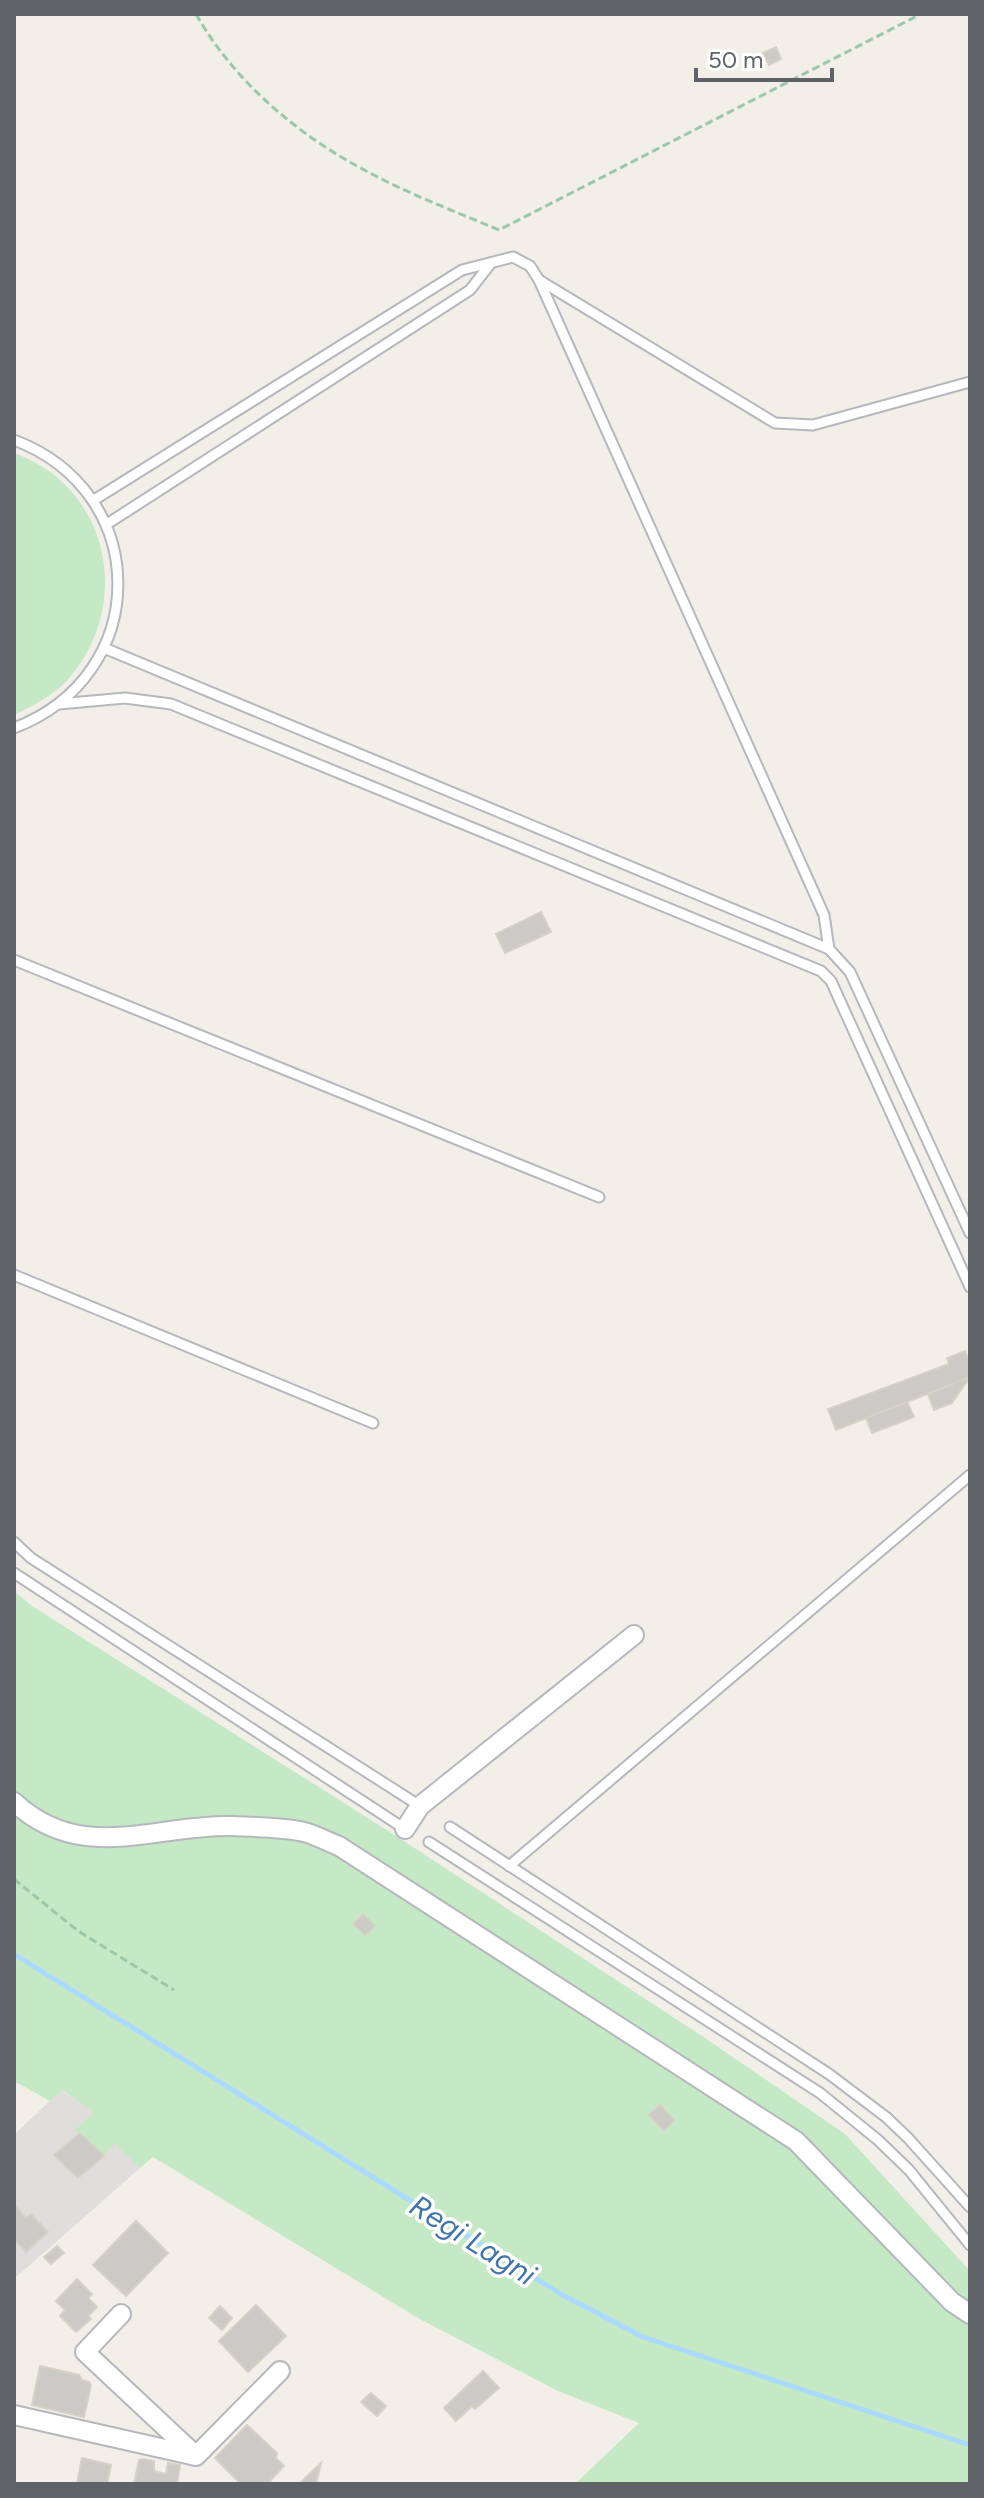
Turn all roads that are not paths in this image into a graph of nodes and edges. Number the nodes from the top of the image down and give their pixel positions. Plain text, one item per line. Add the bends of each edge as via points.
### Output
1 (491, 263) junction
2 (539, 280) junction
3 (970, 382) edge
4 (14, 440) edge
5 (94, 500) junction
6 (107, 524) junction
7 (104, 648) junction
8 (59, 704) junction
9 (14, 728) edge
10 (829, 949) junction
11 (14, 960) edge
12 (599, 1197) dead end
13 (970, 1233) edge
14 (14, 1275) edge
15 (970, 1287) edge
16 (373, 1423) dead end
17 (970, 1475) edge
18 (14, 1542) edge
19 (14, 1573) edge
20 (634, 1635) dead end
21 (14, 1802) edge
22 (420, 1806) junction
23 (450, 1827) dead end
24 (405, 1829) joint
25 (429, 1842) dead end
26 (509, 1866) junction
27 (970, 2207) edge
28 (970, 2245) edge
29 (121, 2314) dead end
30 (970, 2314) edge
31 (280, 2371) dead end
32 (14, 2415) edge
33 (196, 2456) junction

1 - 2 lane via 513,257 530,266
1 - 5 lane via 462,270
1 - 6 lane via 470,290
2 - 3 lane via 775,423 813,425
2 - 10 lane via 824,915
4 - 5 lane via 69,471
5 - 6 lane
6 - 7 lane via 119,586
7 - 8 lane via 85,679
7 - 10 lane
8 - 9 lane
8 - 15 lane via 125,698 171,704 821,971 831,981
10 - 13 lane via 850,972
11 - 12 lane
14 - 16 lane
17 - 26 lane
18 - 22 lane via 31,1558
19 - 24 lane
20 - 22 street
21 - 30 street via 59,1832 94,1838 229,1826 304,1832 339,1846 796,2141 952,2302
22 - 24 street
23 - 26 lane
25 - 28 lane via 820,2093 909,2170
26 - 27 lane via 858,2095 908,2138
29 - 33 street via 85,2352
31 - 33 street
32 - 33 street

